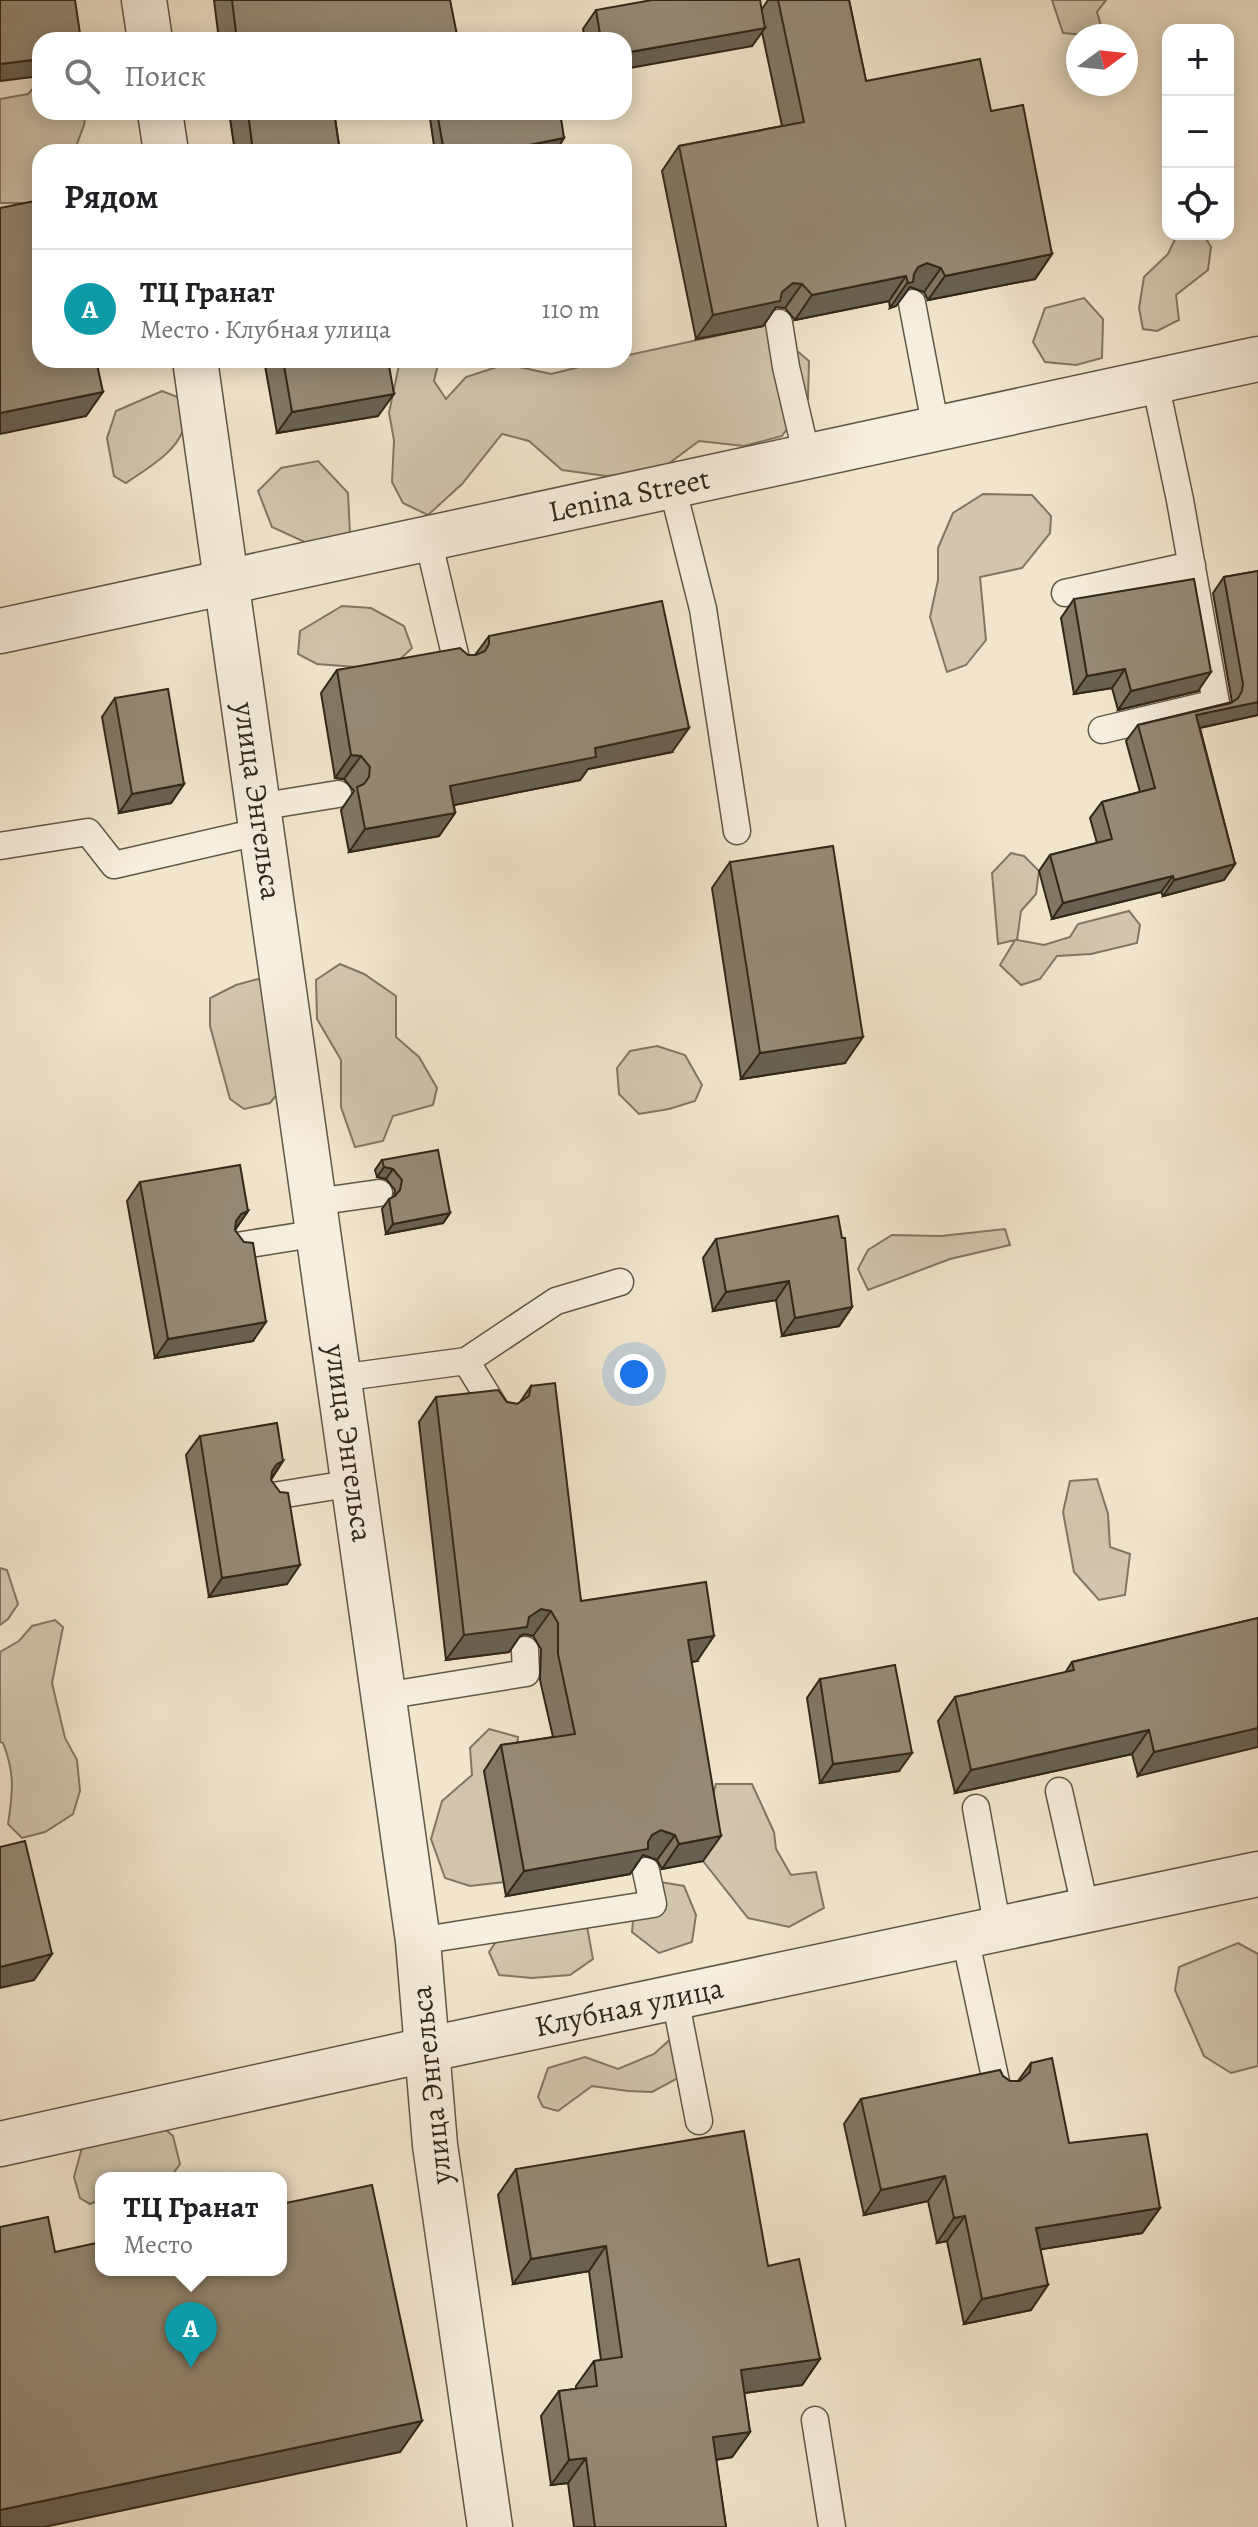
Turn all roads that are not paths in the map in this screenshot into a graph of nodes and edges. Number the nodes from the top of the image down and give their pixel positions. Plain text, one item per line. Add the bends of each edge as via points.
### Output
1 (144, 0) edge
2 (149, 32) edge
3 (161, 120) edge
4 (165, 144) edge
5 (912, 303) edge
6 (779, 323) edge
7 (1258, 359) edge
8 (196, 368) edge
9 (1155, 382) junction
10 (936, 429) junction
11 (807, 457) junction
12 (672, 486) junction
13 (428, 539) junction
14 (1192, 565) junction
15 (226, 582) junction
16 (1065, 593) dead end
17 (0, 631) edge
18 (457, 663) edge
19 (1102, 730) dead end
20 (338, 794) dead end
21 (260, 819) junction
22 (737, 831) dead end
23 (0, 846) edge
24 (379, 1193) dead end
25 (317, 1218) junction
26 (237, 1246) edge
27 (620, 1282) dead end
28 (466, 1361) junction
29 (339, 1378) junction
30 (498, 1413) edge
31 (354, 1483) junction
32 (273, 1496) edge
33 (525, 1650) edge
34 (384, 1696) junction
35 (1059, 1791) dead end
36 (976, 1808) edge
37 (646, 1871) edge
38 (1258, 1874) edge
39 (1086, 1911) junction
40 (981, 1933) junction
41 (418, 1941) junction
42 (675, 1998) junction
43 (425, 2050) junction
44 (998, 2091) edge
45 (699, 2121) dead end
46 (0, 2144) edge
47 (815, 2420) dead end
48 (490, 2527) edge
49 (832, 2527) edge

1 - 2 street
3 - 4 street
5 - 10 lane
6 - 11 lane
7 - 9 street, Lenina Street
8 - 15 street, улица Энгельса
9 - 10 street, Lenina Street
9 - 14 lane
10 - 11 street, Lenina Street
11 - 12 street, Lenina Street
12 - 13 street, Lenina Street
12 - 22 lane via 703,609
13 - 15 street, Lenina Street
13 - 18 lane
14 - 16 lane
14 - 19 lane via 1216,703
15 - 17 street, Lenina Street
15 - 21 street, улица Энгельса
20 - 21 lane
21 - 23 lane via 114,865 88,832
21 - 25 street, улица Энгельса
24 - 25 lane
25 - 26 lane
25 - 29 street, улица Энгельса
27 - 28 lane via 556,1301
28 - 29 lane
28 - 30 lane
29 - 31 street, улица Энгельса
31 - 32 lane
31 - 34 street, улица Энгельса
33 - 34 lane via 526,1673
34 - 41 street, улица Энгельса
35 - 39 lane
36 - 40 lane
37 - 41 lane via 653,1904
38 - 39 street, Клубная улица
39 - 40 street, Клубная улица
40 - 42 street, Клубная улица
40 - 44 lane
41 - 43 street, улица Энгельса
42 - 43 street, Клубная улица
42 - 45 lane
43 - 46 street, Клубная улица
43 - 48 street, улица Энгельса
47 - 49 lane

